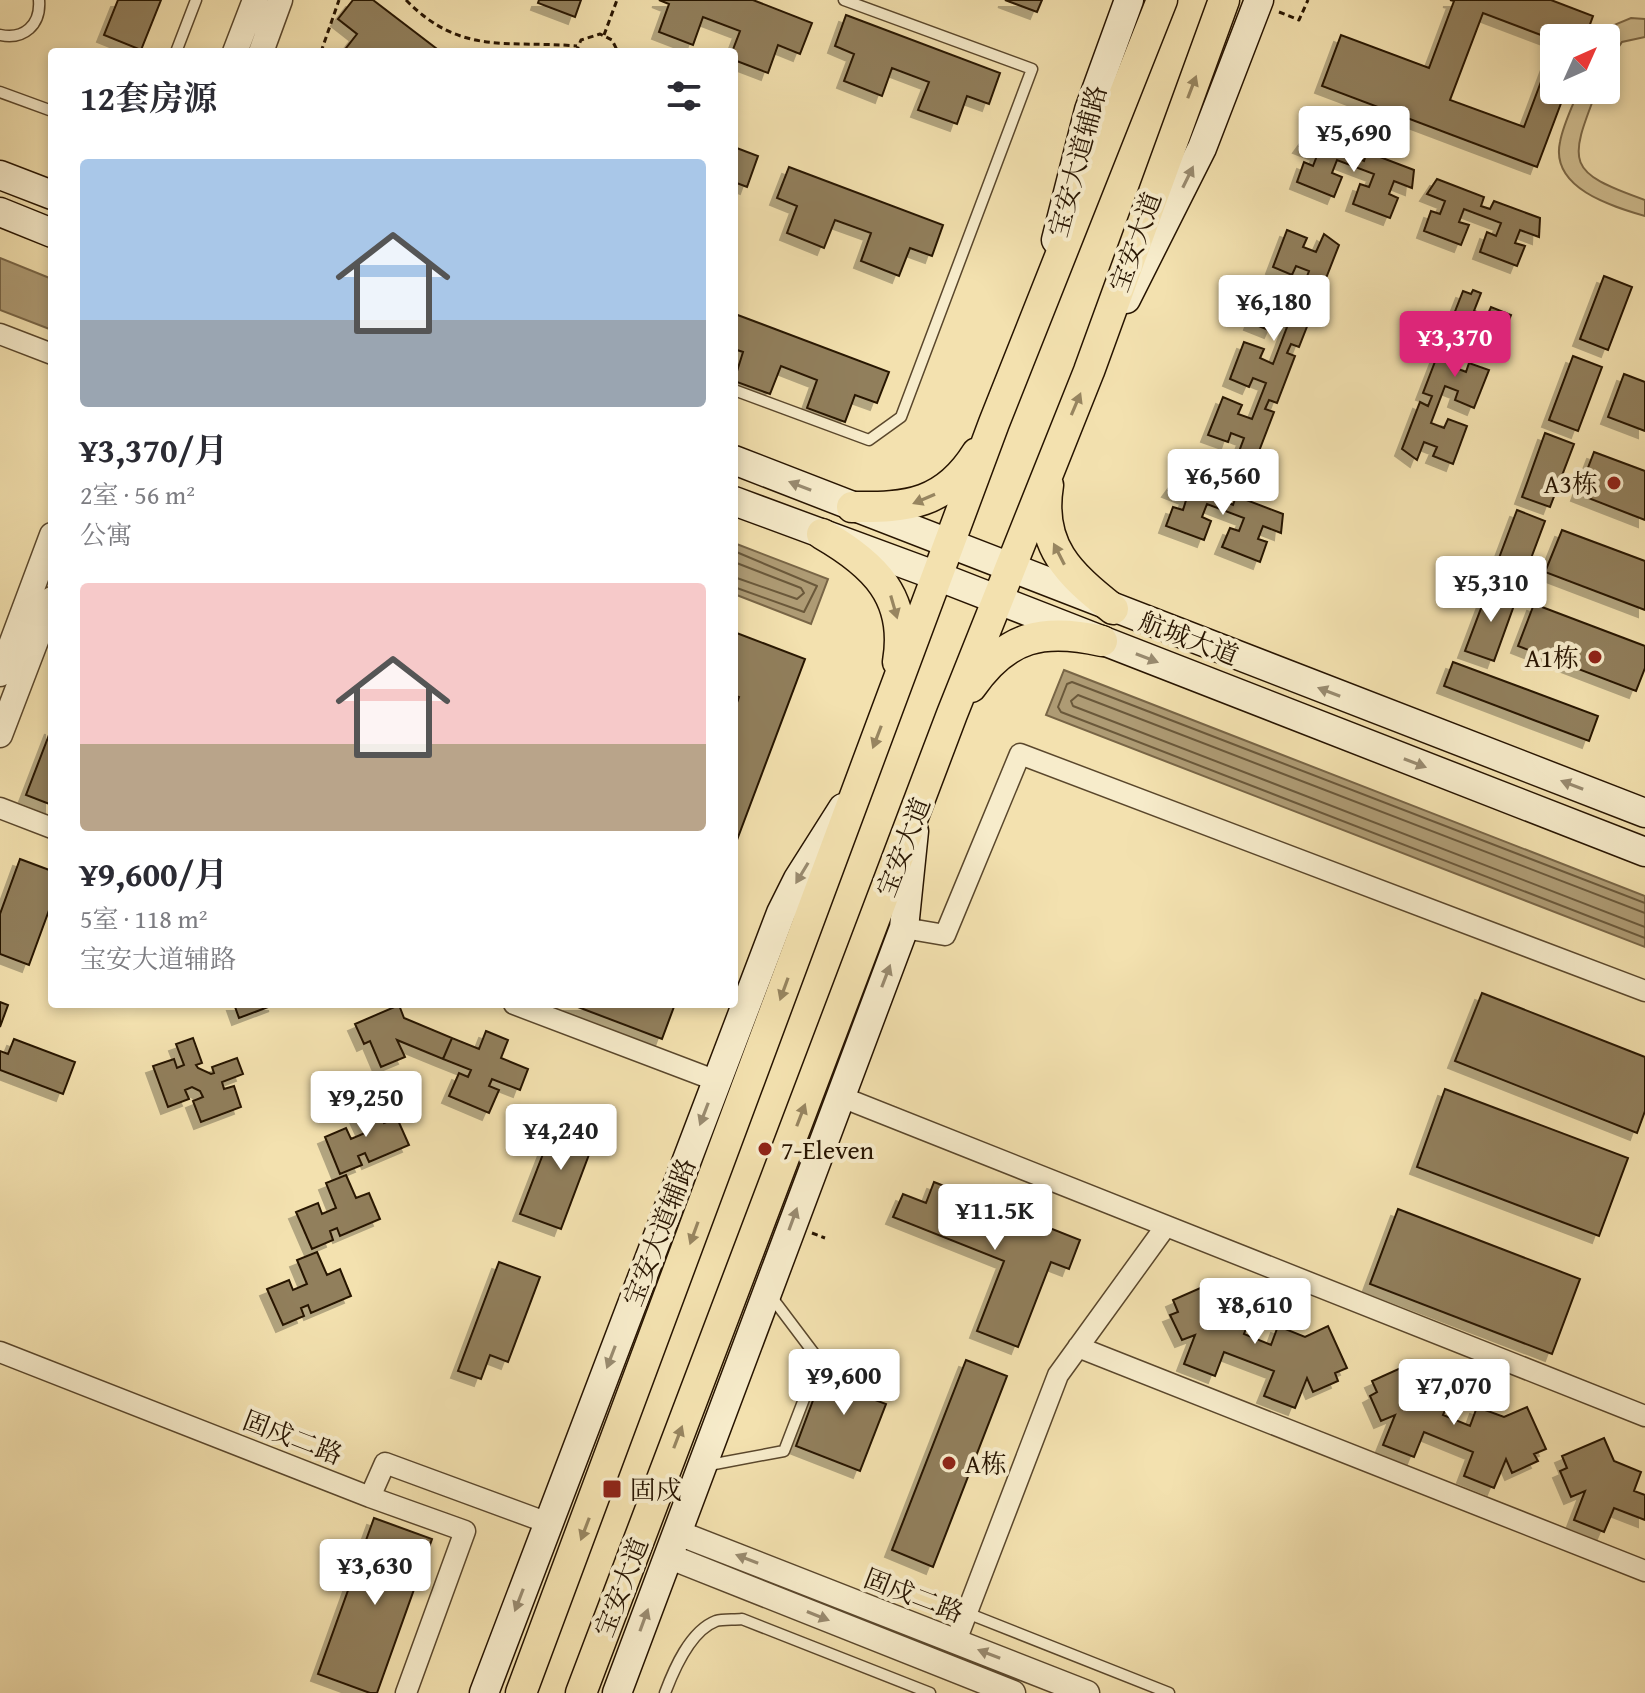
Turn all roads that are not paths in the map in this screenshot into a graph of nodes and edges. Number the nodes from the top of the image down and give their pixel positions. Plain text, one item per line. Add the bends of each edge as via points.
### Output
1 (39, 0) edge
2 (196, 0) edge
3 (255, 0) edge
4 (280, 0) edge
5 (844, 0) edge
6 (1129, 0) edge
7 (1162, 0) edge
8 (1224, 0) edge
9 (1265, 5) edge
10 (0, 35) edge
11 (178, 48) edge
12 (237, 48) edge
13 (262, 48) edge
14 (0, 92) edge
15 (48, 110) edge
16 (0, 175) edge
17 (48, 193) edge
18 (0, 212) edge
19 (48, 231) edge
20 (1034, 324) junction
21 (0, 334) edge
22 (48, 352) edge
23 (1089, 371) junction
24 (738, 391) edge
25 (994, 423) junction
26 (1053, 458) junction
27 (738, 462) edge
28 (738, 502) edge
29 (852, 507) junction
30 (822, 534) junction
31 (950, 545) junction
32 (48, 546) edge
33 (1010, 568) junction
34 (937, 576) junction
35 (996, 599) junction
36 (48, 609) edge
37 (1113, 609) junction
38 (1102, 641) junction
39 (0, 674) edge
40 (894, 692) junction
41 (952, 714) junction
42 (0, 735) edge
43 (859, 784) junction
44 (0, 808) edge
45 (1645, 813) edge
46 (915, 816) junction
47 (48, 826) edge
48 (1645, 852) edge
49 (904, 928) junction
50 (1645, 991) edge
51 (525, 1008) edge
52 (717, 1081) junction
53 (839, 1096) junction
54 (1166, 1226) junction
55 (766, 1290) junction
56 (1078, 1347) junction
57 (0, 1352) edge
58 (1645, 1416) edge
59 (700, 1467) junction
60 (370, 1497) junction
61 (548, 1523) junction
62 (672, 1544) junction
63 (1645, 1571) edge
64 (967, 1613) junction
65 (956, 1641) junction
66 (406, 1693) edge
67 (484, 1693) edge
68 (521, 1693) edge
69 (581, 1693) edge
70 (617, 1693) edge
71 (665, 1693) edge
72 (930, 1693) edge
73 (1013, 1693) edge
74 (1087, 1693) edge
75 (1169, 1693) edge

1 - 10 lane via 31,29 13,37
2 - 11 lane
3 - 12 street
4 - 13 street
5 - 24 lane via 1032,69 901,417 869,440
6 - 20 main road, 宝安大道辅路 via 1089,110
7 - 20 main road, 宝安大道
23 -> 8 main road, 宝安大道
23 -> 9 main road via 1202,148
14 - 15 lane
16 - 17 main road
18 - 19 main road
20 - 25 main road, 宝安大道
21 - 22 street
26 -> 23 main road, 宝安大道
25 -> 29 main road via 962,472 932,497 900,506
25 - 31 main road, 宝安大道
26 - 33 main road, 宝安大道
37 -> 26 main road via 1070,573 1054,548 1047,490
29 -> 27 main road, 航城大道
28 - 30 main road, 航城大道
29 - 31 main road, 航城大道
30 - 34 main road, 航城大道
30 -> 40 main road via 867,563 891,595 900,654
31 - 33 main road, 航城大道
31 - 34 main road, 宝安大道
32 - 39 street
33 - 35 main road, 宝安大道
33 - 37 main road, 航城大道
34 - 35 main road, 航城大道
34 - 40 main road, 宝安大道
35 - 38 main road, 航城大道
35 - 41 main road, 宝安大道
36 - 42 street
45 -> 37 main road, 航城大道
38 - 41 main road via 1051,634 1020,642 989,664
38 -> 48 main road, 航城大道
40 -> 43 main road, 宝安大道
41 - 46 main road, 宝安大道
43 -> 52 main road, 宝安大道辅路 via 781,913
43 -> 68 main road, 宝安大道
44 - 47 street
46 - 49 main road
69 -> 46 main road, 宝安大道
49 - 50 street via 945,935 1020,754
53 -> 49 main road
51 - 52 street
52 -> 61 main road, 宝安大道辅路
53 - 54 street
55 -> 53 main road
54 - 56 street
54 - 58 street
55 - 59 main road
55 - 59 lane via 819,1360 784,1451
56 - 63 street
56 - 64 street via 1058,1375
57 - 60 street, 固戍二路
59 - 62 main road
60 - 61 street via 385,1463
60 - 66 street, 固戍二路 via 465,1531
61 -> 67 main road, 宝安大道辅路
65 -> 62 street, 固戍二路
70 -> 62 main road
62 -> 73 street, 固戍二路
64 - 65 street
64 - 75 lane
74 -> 65 street, 固戍二路
71 - 72 lane via 694,1639 716,1621 742,1619

